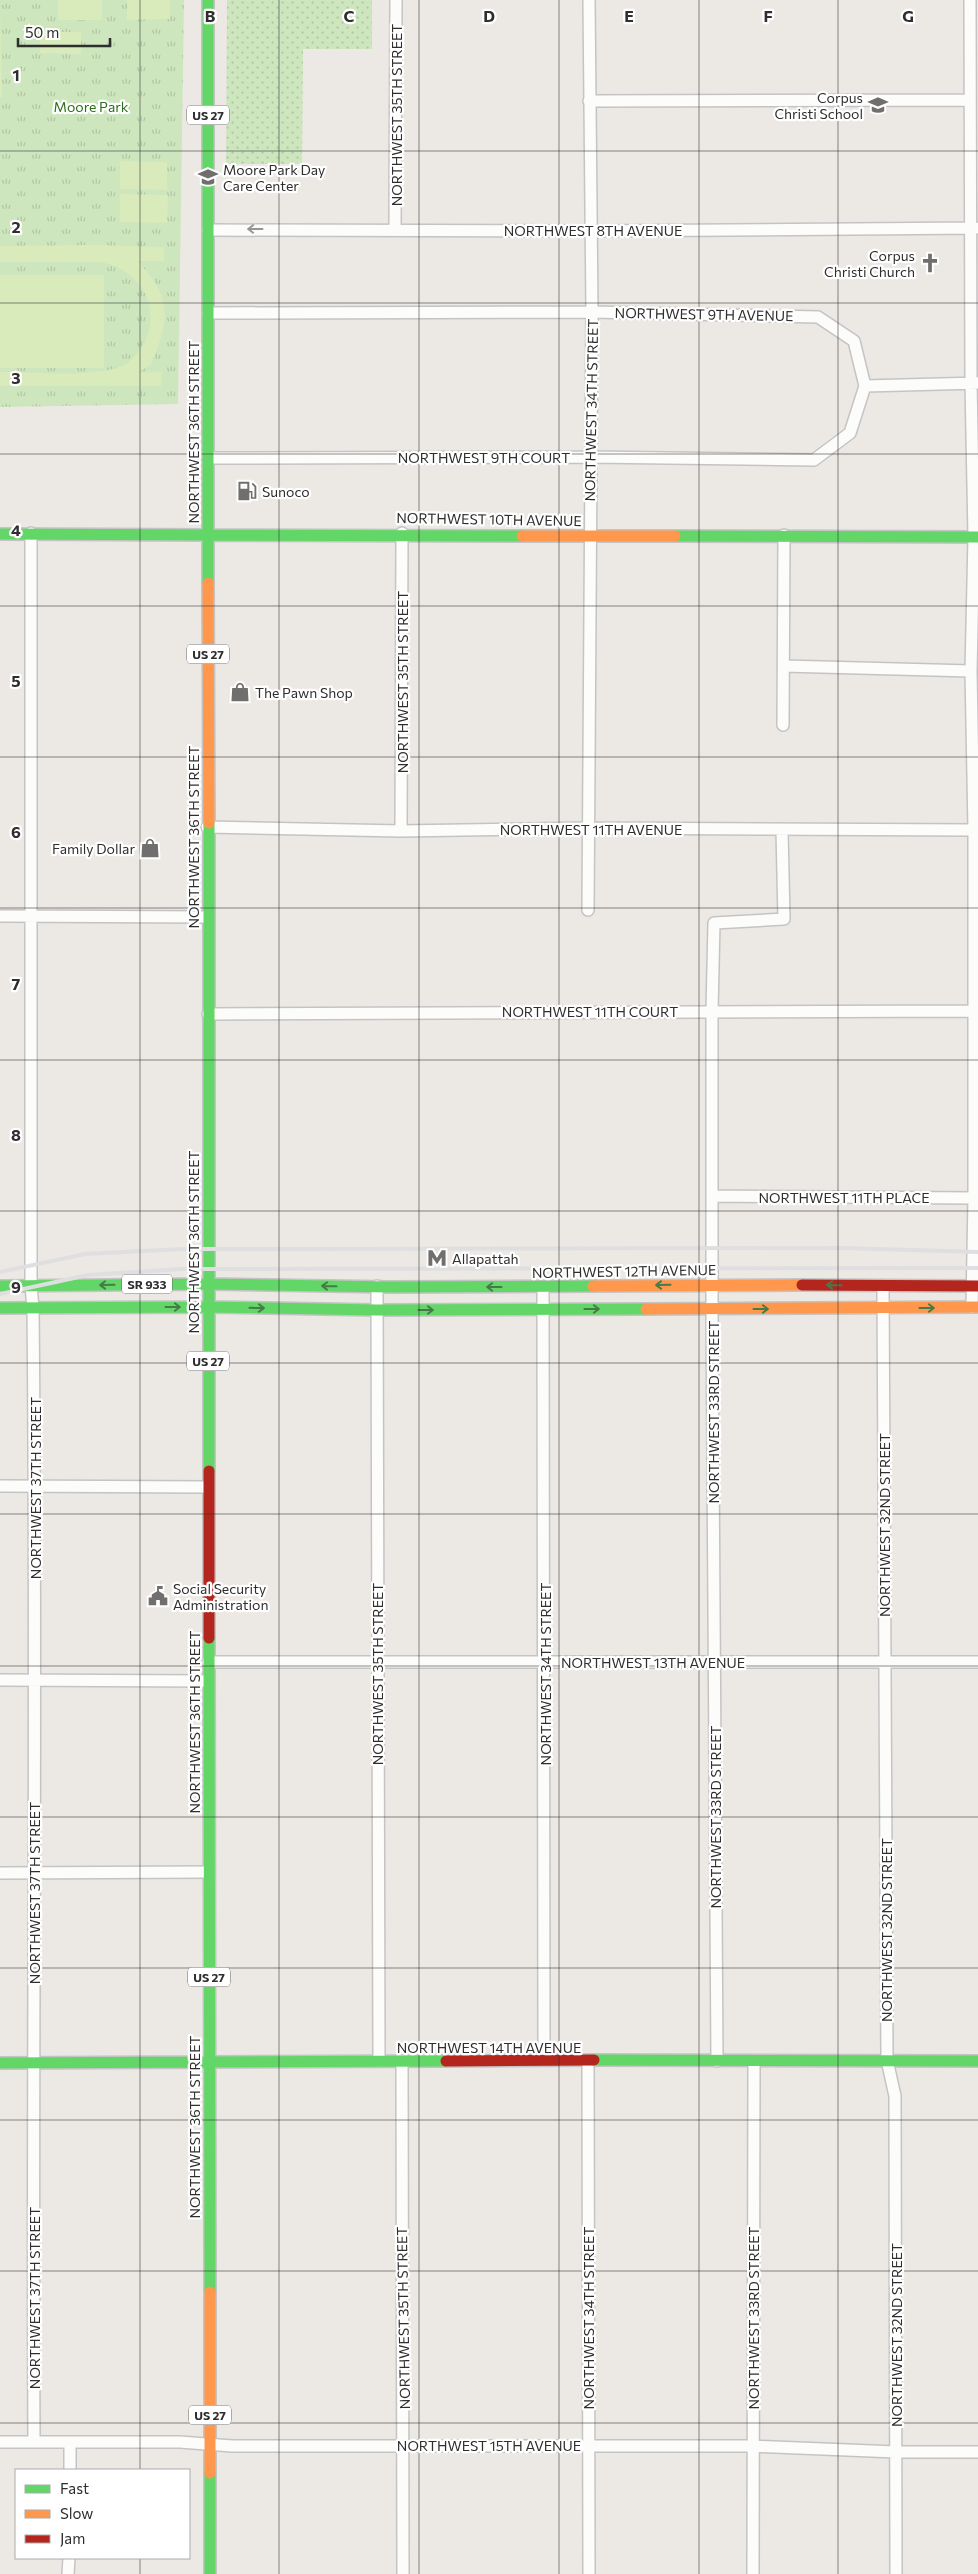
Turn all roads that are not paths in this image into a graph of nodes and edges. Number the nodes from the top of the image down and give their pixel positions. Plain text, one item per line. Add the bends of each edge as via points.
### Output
1 (208, 0) edge
2 (396, 0) edge
3 (588, 0) edge
4 (970, 0) edge
5 (969, 100) junction
6 (589, 101) junction
7 (974, 228) edge
8 (395, 229) junction
9 (208, 230) junction
10 (591, 231) junction
11 (592, 312) junction
12 (208, 313) junction
13 (974, 383) edge
14 (865, 386) junction
15 (590, 457) junction
16 (209, 458) junction
17 (31, 533) junction
18 (402, 533) junction
19 (0, 534) edge
20 (208, 534) junction
21 (589, 535) junction
22 (784, 536) junction
23 (976, 537) edge
24 (784, 666) junction
25 (971, 671) junction
26 (783, 724) dead end
27 (207, 827) junction
28 (590, 828) junction
29 (782, 830) junction
30 (974, 830) junction
31 (401, 831) junction
32 (976, 902) edge
33 (588, 910) dead end
34 (0, 916) edge
35 (31, 916) junction
36 (207, 917) junction
37 (712, 1011) junction
38 (973, 1011) junction
39 (208, 1014) junction
40 (713, 1196) junction
41 (974, 1198) junction
42 (208, 1284) junction
43 (712, 1284) junction
44 (0, 1286) edge
45 (31, 1286) junction
46 (377, 1286) junction
47 (883, 1286) junction
48 (975, 1286) edge
49 (543, 1287) junction
50 (208, 1307) junction
51 (975, 1307) edge
52 (0, 1308) edge
53 (33, 1308) junction
54 (883, 1308) junction
55 (543, 1309) junction
56 (712, 1309) junction
57 (377, 1310) junction
58 (0, 1486) edge
59 (35, 1486) junction
60 (208, 1487) junction
61 (545, 1661) junction
62 (208, 1662) junction
63 (377, 1662) junction
64 (714, 1662) junction
65 (884, 1662) junction
66 (978, 1662) edge
67 (0, 1680) edge
68 (36, 1681) junction
69 (208, 1681) junction
70 (35, 1872) junction
71 (209, 1872) junction
72 (0, 1873) edge
73 (544, 2060) junction
74 (887, 2060) junction
75 (209, 2061) junction
76 (402, 2061) junction
77 (717, 2061) junction
78 (754, 2061) junction
79 (978, 2061) edge
80 (379, 2062) junction
81 (588, 2062) junction
82 (0, 2063) edge
83 (33, 2063) junction
84 (0, 2442) edge
85 (34, 2442) junction
86 (70, 2444) junction
87 (210, 2444) junction
88 (404, 2445) junction
89 (588, 2446) junction
90 (752, 2446) junction
91 (896, 2452) junction
92 (978, 2452) edge
93 (70, 2469) edge
94 (69, 2559) edge
95 (68, 2574) edge
96 (210, 2574) edge
97 (403, 2574) edge
98 (589, 2574) edge
99 (753, 2574) edge
100 (896, 2574) edge

1 - 9 main road, NORTHWEST 36TH STREET / US 27
2 - 8 street, NORTHWEST 35TH STREET
3 - 6 street, NORTHWEST 34TH STREET
4 - 5 street
5 - 6 street
5 - 7 street
6 - 10 street, NORTHWEST 34TH STREET
7 - 10 street, NORTHWEST 8TH AVENUE
7 - 13 street
8 -> 9 street, NORTHWEST 8TH AVENUE
8 - 10 street, NORTHWEST 8TH AVENUE
9 - 12 main road, NORTHWEST 36TH STREET / US 27
10 - 11 street, NORTHWEST 34TH STREET
11 - 12 street, NORTHWEST 9TH AVENUE
11 - 14 street, NORTHWEST 9TH AVENUE via 818,317 854,341
11 - 15 street, NORTHWEST 34TH STREET
12 - 16 main road, NORTHWEST 36TH STREET / US 27
13 - 14 street
13 - 23 street
14 - 15 street, NORTHWEST 9TH COURT via 850,433 814,460
15 - 16 street, NORTHWEST 9TH COURT
15 - 21 street, NORTHWEST 34TH STREET
16 - 20 main road, NORTHWEST 36TH STREET / US 27
17 - 19 main road, NORTHWEST 10TH AVENUE
17 - 20 main road, NORTHWEST 10TH AVENUE
17 - 35 street, NORTHWEST 37TH STREET
18 - 20 main road, NORTHWEST 10TH AVENUE
18 - 21 main road, NORTHWEST 10TH AVENUE
18 - 31 street, NORTHWEST 35TH STREET
20 - 27 main road, NORTHWEST 36TH STREET / US 27
21 - 22 main road, NORTHWEST 10TH AVENUE
21 - 28 street, NORTHWEST 34TH STREET
22 - 23 main road, NORTHWEST 10TH AVENUE
22 - 24 street
23 - 25 street
24 - 25 street
24 - 26 street
25 - 30 street
27 - 31 street, NORTHWEST 11TH AVENUE
27 - 36 main road, NORTHWEST 36TH STREET / US 27
28 - 29 street, NORTHWEST 11TH AVENUE
28 - 31 street, NORTHWEST 11TH AVENUE
28 - 33 street, NORTHWEST 34TH STREET
29 - 30 street, NORTHWEST 11TH AVENUE
29 - 37 street, NORTHWEST 33RD STREET via 784,919 714,923
30 - 32 street
32 - 38 street
34 - 35 street
35 - 36 street
35 - 45 street, NORTHWEST 37TH STREET
36 - 39 main road, NORTHWEST 36TH STREET / US 27
37 - 38 street, NORTHWEST 11TH COURT
37 - 39 street, NORTHWEST 11TH COURT
37 - 40 street, NORTHWEST 33RD STREET
38 - 41 street
39 - 42 main road, NORTHWEST 36TH STREET / US 27
40 - 41 street, NORTHWEST 11TH PLACE
40 - 43 street, NORTHWEST 33RD STREET
41 - 48 street
42 -> 45 main road, NORTHWEST 12TH AVENUE / SR 933
46 -> 42 main road, NORTHWEST 12TH AVENUE / SR 933
42 - 50 main road, NORTHWEST 36TH STREET / US 27
47 -> 43 main road, NORTHWEST 12TH AVENUE / SR 933
43 -> 49 main road, NORTHWEST 12TH AVENUE / SR 933
43 - 56 street, NORTHWEST 33RD STREET
44 - 45 main road, NORTHWEST 12TH AVENUE / SR 933
45 - 53 street, NORTHWEST 37TH STREET
49 -> 46 main road, NORTHWEST 12TH AVENUE / SR 933
46 - 57 street, NORTHWEST 35TH STREET
47 - 48 main road, NORTHWEST 12TH AVENUE / SR 933
47 - 54 street, NORTHWEST 32ND STREET
48 - 51 street
49 - 55 street, NORTHWEST 34TH STREET
53 -> 50 main road, SR 933
50 -> 57 main road, SR 933
50 - 60 main road, NORTHWEST 36TH STREET / US 27
54 -> 51 main road, SR 933
52 - 53 main road, SR 933
53 - 59 street, NORTHWEST 37TH STREET
56 -> 54 main road, SR 933
54 - 65 street, NORTHWEST 32ND STREET
55 -> 56 main road, SR 933
57 -> 55 main road, SR 933
55 - 61 street, NORTHWEST 34TH STREET
56 - 64 street, NORTHWEST 33RD STREET
57 - 63 street, NORTHWEST 35TH STREET
58 - 59 street
59 - 60 street
59 - 68 street, NORTHWEST 37TH STREET
60 - 62 main road, NORTHWEST 36TH STREET / US 27
61 - 63 street, NORTHWEST 13TH AVENUE
61 - 64 street, NORTHWEST 13TH AVENUE
61 - 73 street, NORTHWEST 34TH STREET
62 - 63 street, NORTHWEST 13TH AVENUE
62 - 69 main road, NORTHWEST 36TH STREET / US 27
63 - 80 street, NORTHWEST 35TH STREET
64 - 65 street, NORTHWEST 13TH AVENUE
64 - 77 street, NORTHWEST 33RD STREET
65 - 66 street, NORTHWEST 13TH AVENUE
65 - 74 street, NORTHWEST 32ND STREET
67 - 68 street
68 - 69 street
68 - 70 street, NORTHWEST 37TH STREET
69 - 71 main road, NORTHWEST 36TH STREET / US 27
70 - 71 street
70 - 72 street
70 - 83 street, NORTHWEST 37TH STREET
71 - 75 main road, NORTHWEST 36TH STREET / US 27
73 - 76 main road, NORTHWEST 14TH AVENUE
73 - 81 main road, NORTHWEST 14TH AVENUE
74 - 78 main road, NORTHWEST 14TH AVENUE
74 - 79 main road, NORTHWEST 14TH AVENUE
74 - 91 street, NORTHWEST 32ND STREET via 895,2096
75 - 80 main road, NORTHWEST 14TH AVENUE
75 - 83 main road, NORTHWEST 14TH AVENUE
75 - 87 main road, NORTHWEST 36TH STREET / US 27
76 - 80 main road, NORTHWEST 14TH AVENUE
76 - 88 street, NORTHWEST 35TH STREET
77 - 78 main road, NORTHWEST 14TH AVENUE
77 - 81 main road, NORTHWEST 14TH AVENUE
78 - 90 street, NORTHWEST 33RD STREET
81 - 89 street, NORTHWEST 34TH STREET
82 - 83 main road, NORTHWEST 14TH AVENUE
83 - 85 street, NORTHWEST 37TH STREET
84 - 85 street, NORTHWEST 15TH AVENUE
85 - 86 street, NORTHWEST 15TH AVENUE
86 - 87 street, NORTHWEST 15TH AVENUE
86 - 93 street
87 - 88 street, NORTHWEST 15TH AVENUE
87 - 96 main road, NORTHWEST 36TH STREET / US 27
88 - 89 street, NORTHWEST 15TH AVENUE
88 - 97 street, NORTHWEST 35TH STREET
89 - 90 street, NORTHWEST 15TH AVENUE
89 - 98 street, NORTHWEST 34TH STREET
90 - 91 street, NORTHWEST 15TH AVENUE
90 - 99 street, NORTHWEST 33RD STREET
91 - 92 street, NORTHWEST 15TH AVENUE
91 - 100 street, NORTHWEST 32ND STREET
94 - 95 street

